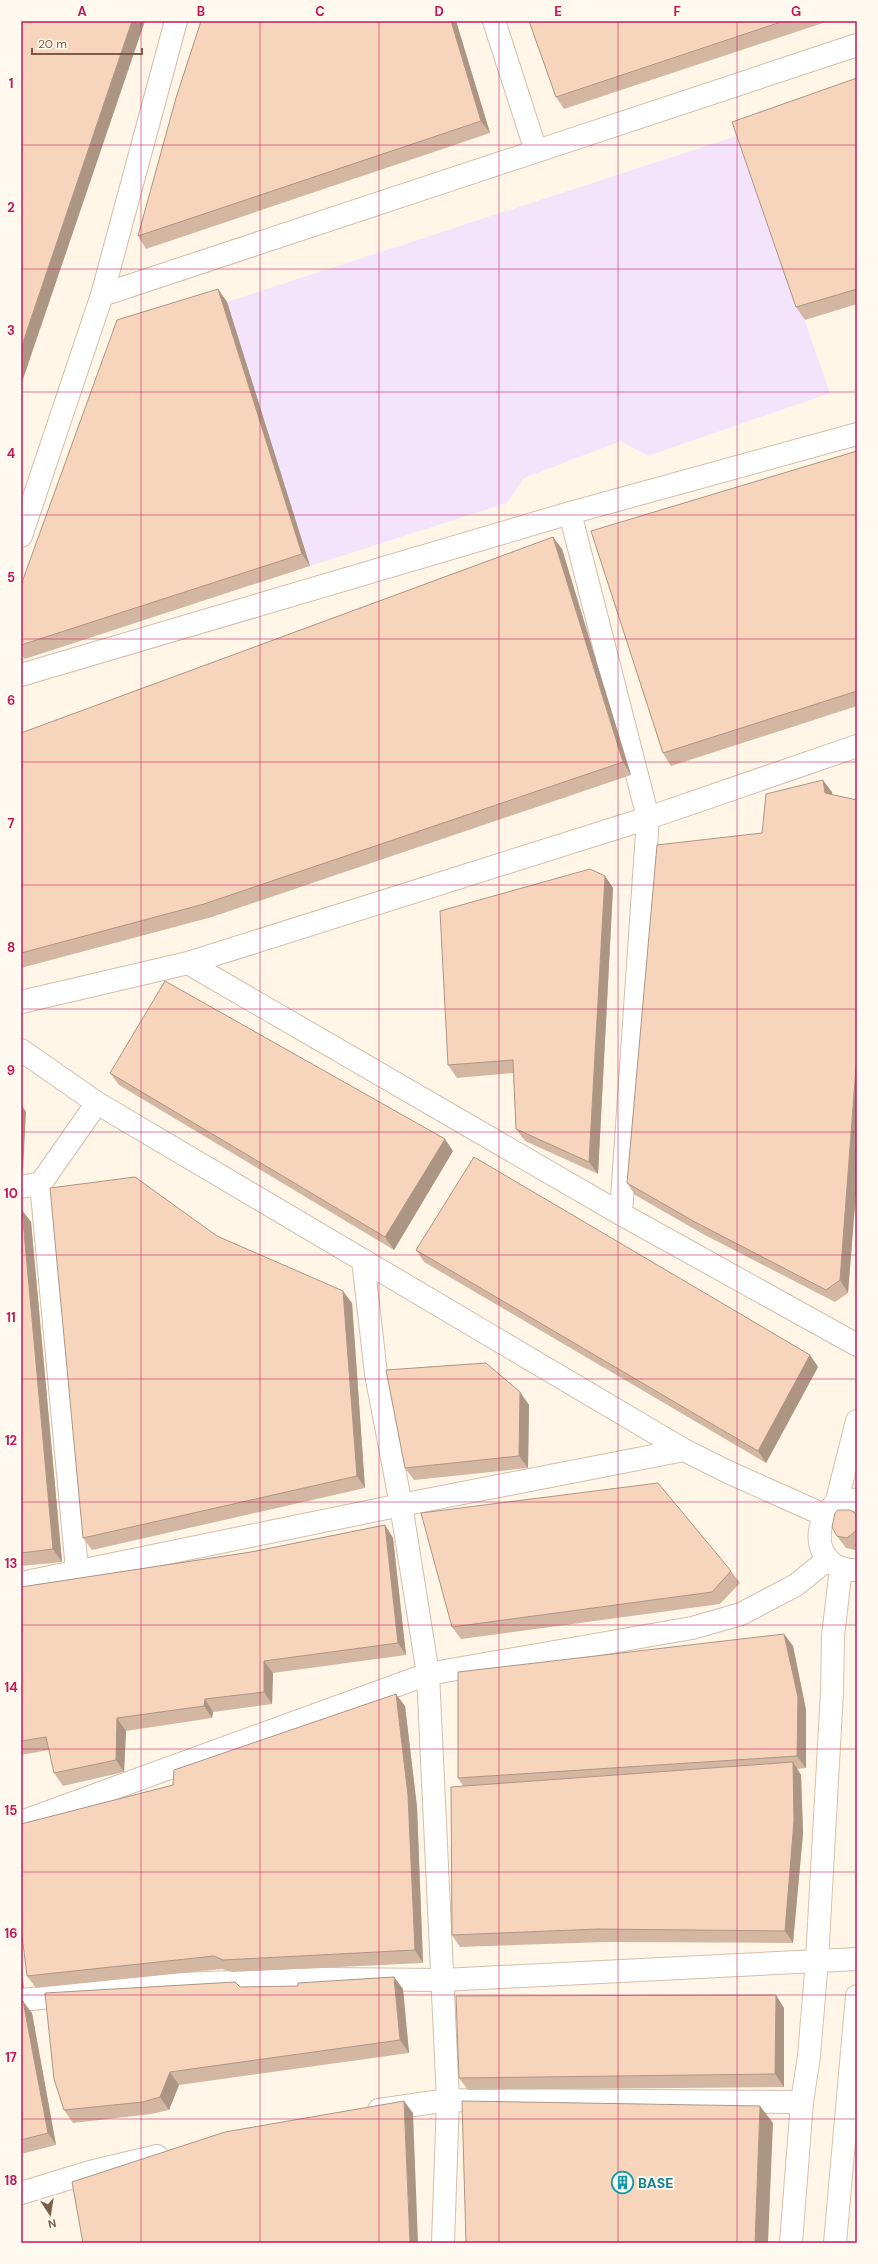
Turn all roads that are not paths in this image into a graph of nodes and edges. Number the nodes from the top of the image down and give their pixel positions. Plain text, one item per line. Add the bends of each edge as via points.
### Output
1 (176, 21) edge
2 (494, 21) edge
3 (857, 45) edge
4 (536, 152) junction
5 (102, 295) junction
6 (857, 434) edge
7 (570, 513) junction
8 (21, 536) edge
9 (21, 675) edge
10 (857, 746) edge
11 (648, 818) junction
12 (188, 963) junction
13 (21, 1002) edge
14 (21, 1050) edge
15 (97, 1103) junction
16 (31, 1185) edge
17 (621, 1214) junction
18 (363, 1260) junction
19 (857, 1345) edge
20 (857, 1422) edge
21 (684, 1450) junction
22 (857, 1500) edge
23 (401, 1505) junction
24 (830, 1509) junction
25 (842, 1566) edge
26 (77, 1570) junction
27 (21, 1583) edge
28 (428, 1674) junction
29 (21, 1822) edge
30 (857, 1959) edge
31 (817, 1960) junction
32 (443, 1980) junction
33 (857, 1996) edge
34 (21, 2000) edge
35 (855, 2064) edge
36 (448, 2100) junction
37 (802, 2102) junction
38 (362, 2113) edge
39 (175, 2152) edge
40 (21, 2192) edge
41 (443, 2243) edge
42 (792, 2243) edge
43 (835, 2243) edge

1 - 5 street
2 - 4 street
3 - 4 street
4 - 5 street
5 - 8 street
6 - 7 street
7 - 9 street
7 - 11 street
10 - 11 street
11 - 12 street
11 - 17 street
12 - 13 street
12 - 17 street
14 - 15 street
15 - 16 street
15 - 18 street
16 - 26 street
17 - 19 street
18 - 21 street
18 - 23 street via 376,1374
20 - 24 street
21 - 23 street
21 - 24 street via 728,1472
22 - 24 street via 851,1499
23 - 26 street
23 - 28 street
24 - 25 street via 819,1529 820,1545
25 - 28 street via 796,1585 741,1614 692,1628
25 - 31 street via 833,1636
26 - 27 street
28 - 29 street
28 - 32 street
30 - 31 street
31 - 32 street
31 - 37 street via 809,2056
32 - 34 street via 324,1979 179,1984
32 - 36 street
33 - 35 street
35 - 43 street
36 - 37 street
36 - 38 street
36 - 41 street
37 - 42 street
39 - 40 street via 90,2172

